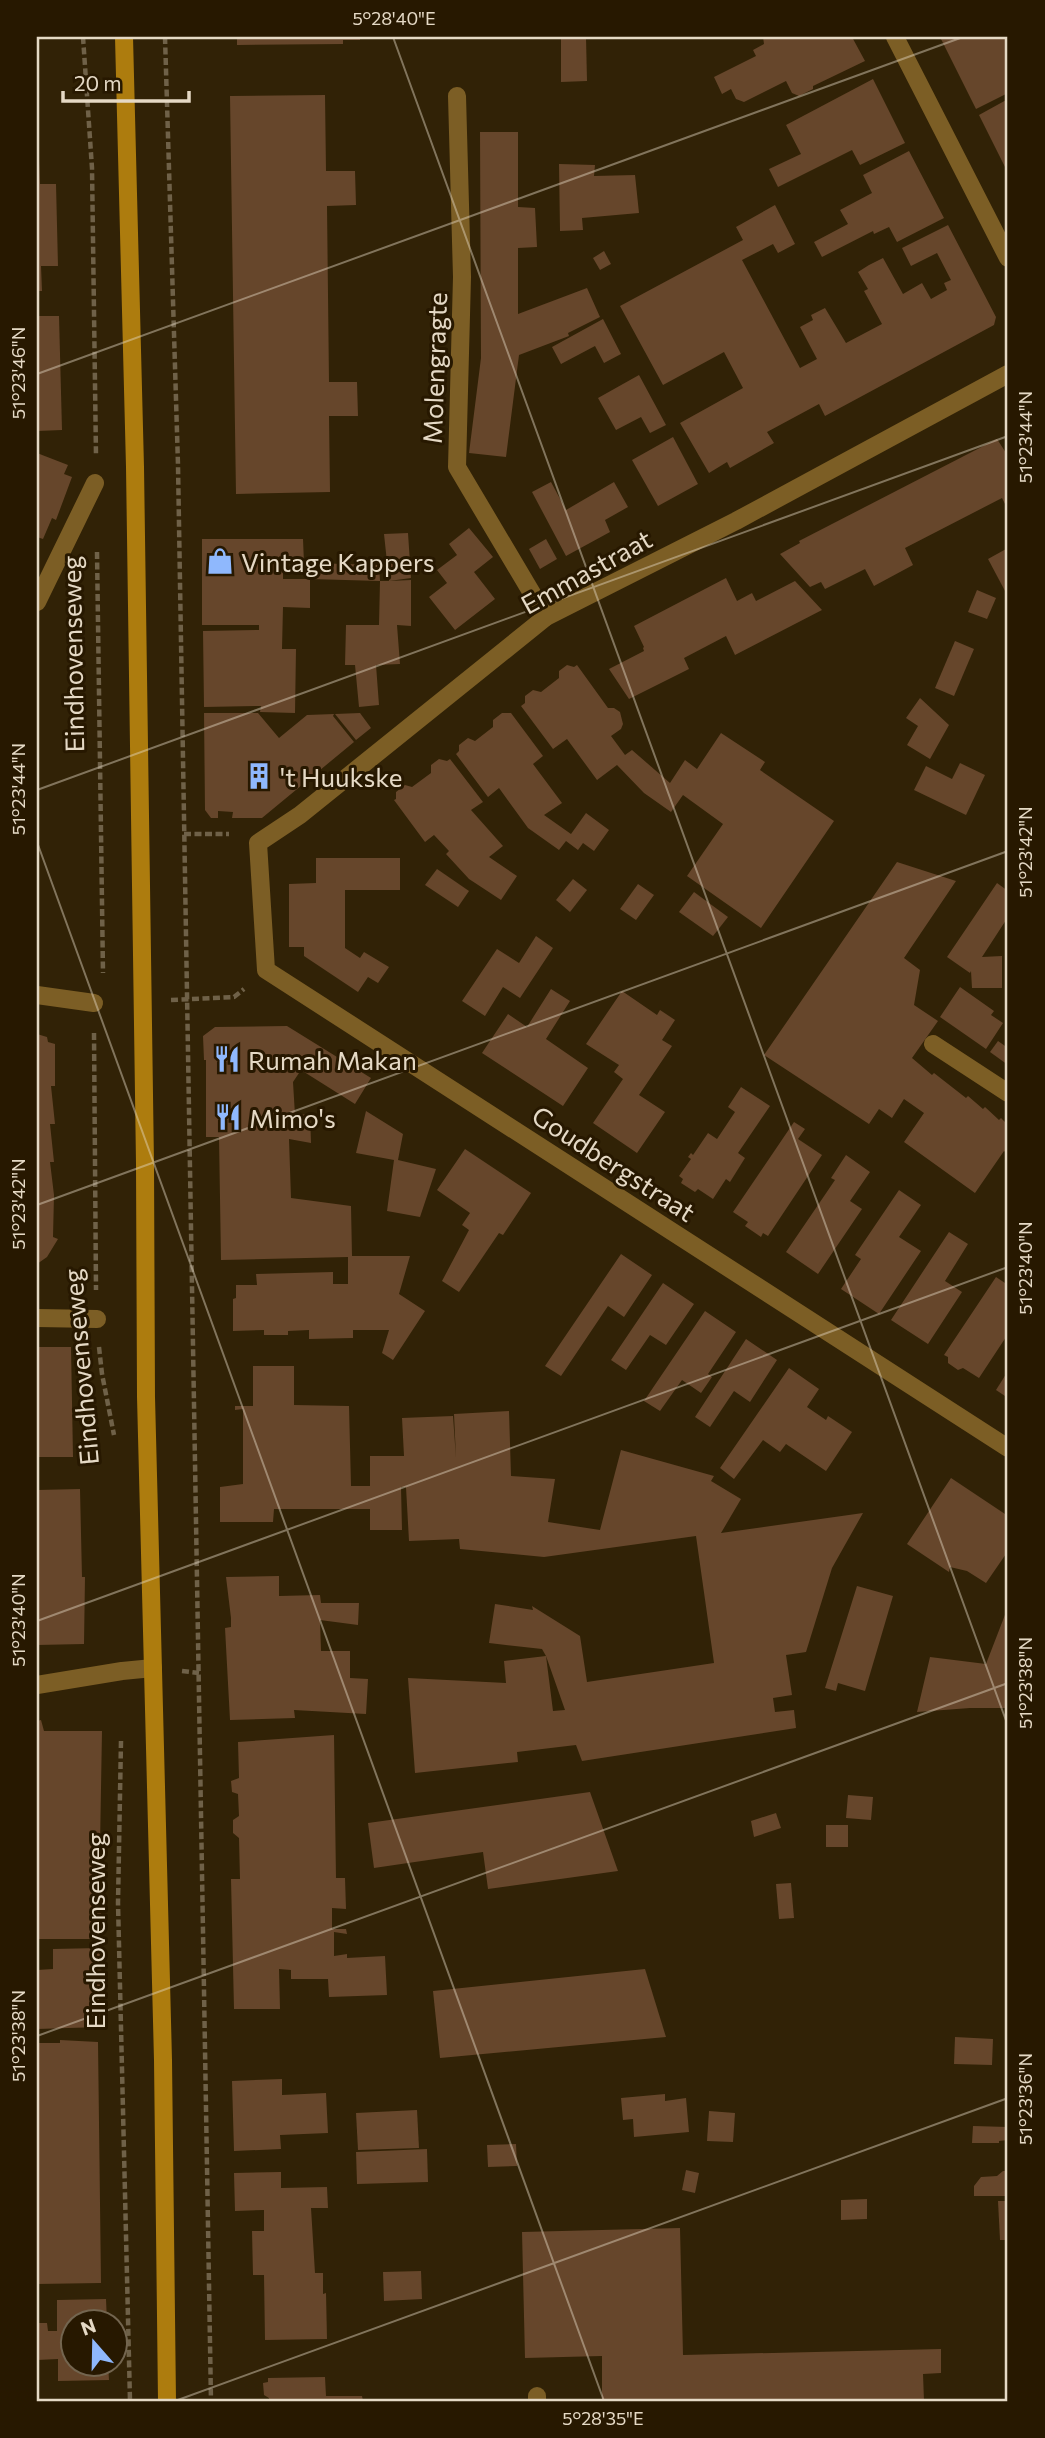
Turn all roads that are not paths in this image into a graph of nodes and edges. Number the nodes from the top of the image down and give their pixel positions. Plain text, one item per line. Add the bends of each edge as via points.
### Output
1 (124, 37) edge
2 (895, 37) edge
3 (457, 96) dead end
4 (1008, 258) edge
5 (1008, 374) edge
6 (95, 483) road end
7 (37, 602) edge
8 (546, 617) junction
9 (266, 970) joint
10 (37, 995) edge
11 (94, 1003) road end
12 (933, 1044) dead end
13 (1008, 1093) edge
14 (37, 1318) edge
15 (97, 1319) road end
16 (1008, 1448) edge
17 (153, 1668) junction
18 (37, 1685) edge
19 (167, 2401) edge

1 - 17 main road
2 - 4 street
3 - 8 street, Molengragte via 462,278 457,467
5 - 8 street, Emmastraat
6 - 7 street
8 - 9 street, Emmastraat via 300,815 258,843
9 - 16 street, Goudbergstraat
10 - 11 street
12 - 13 street
14 - 15 street
17 - 18 street
17 - 19 main road

